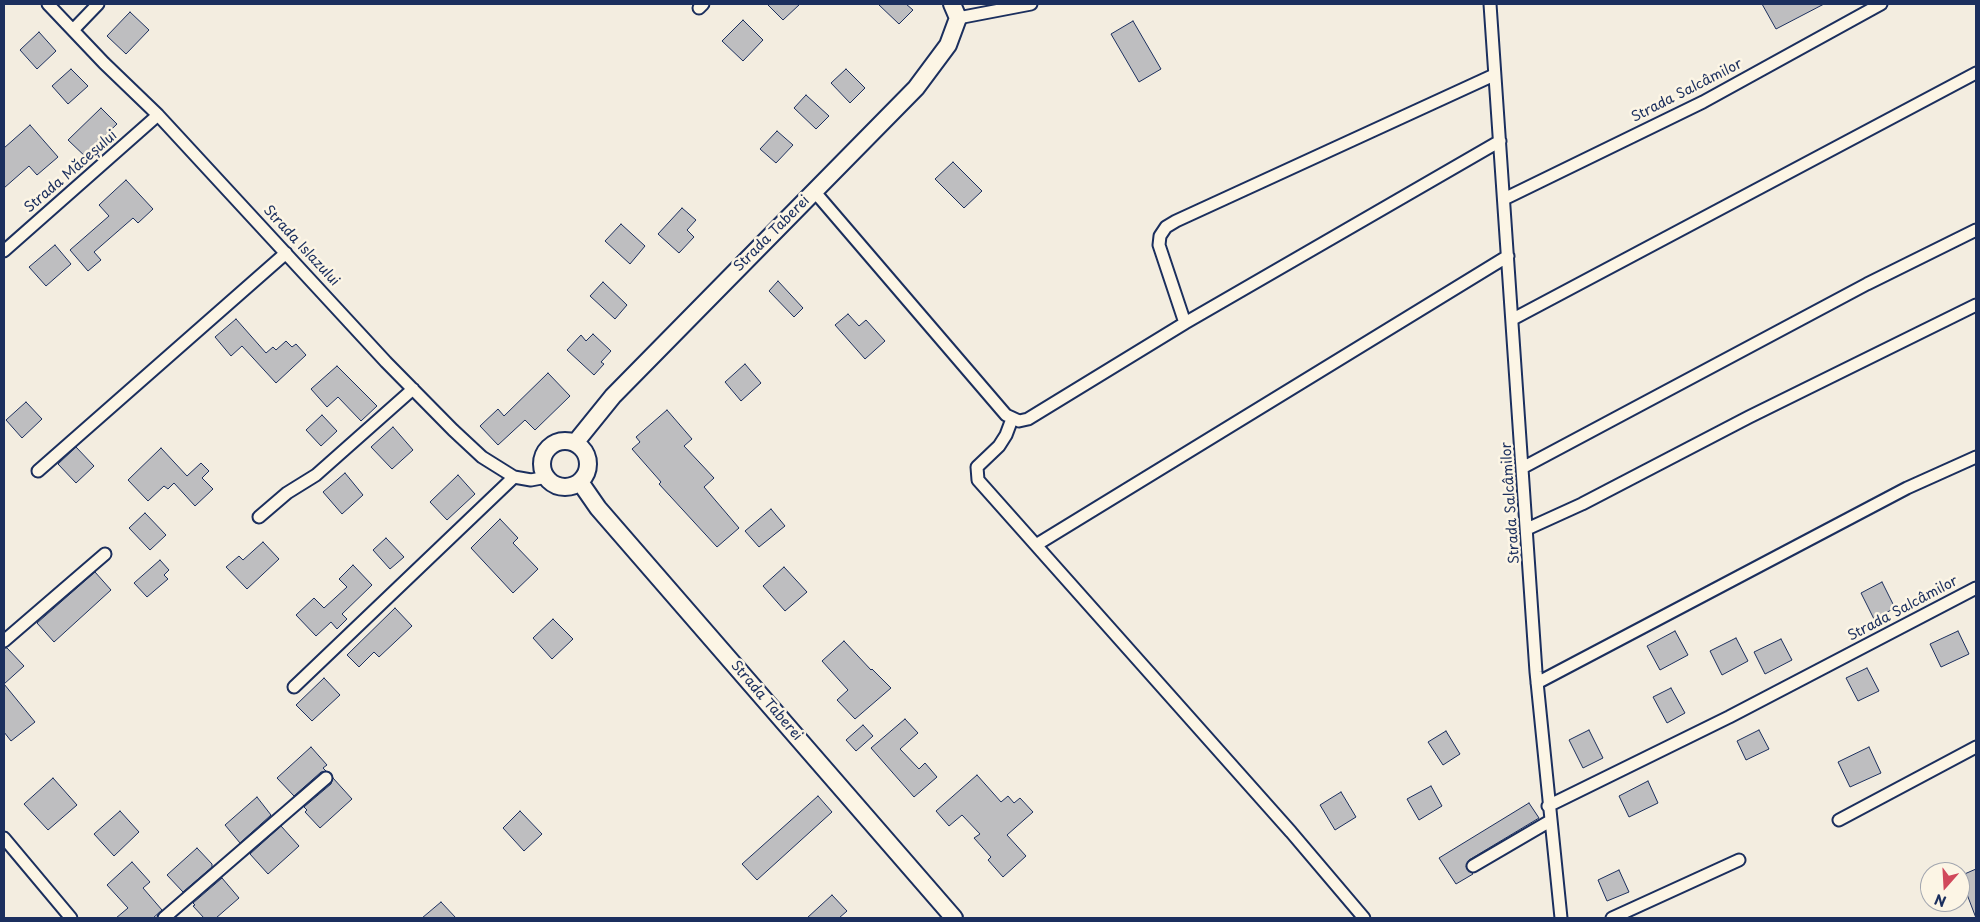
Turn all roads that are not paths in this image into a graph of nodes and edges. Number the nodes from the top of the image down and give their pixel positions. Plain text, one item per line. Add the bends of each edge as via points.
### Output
1 (48, 4) edge
2 (98, 4) edge
3 (1030, 4) edge
4 (1490, 4) edge
5 (1881, 4) edge
6 (955, 11) edge
7 (73, 30) junction
8 (1976, 73) edge
9 (1494, 75) junction
10 (158, 115) junction
11 (1500, 141) junction
12 (814, 191) junction
13 (1504, 199) junction
14 (1976, 230) edge
15 (4, 251) edge
16 (286, 253) junction
17 (1508, 256) junction
18 (1976, 305) edge
19 (1513, 319) junction
20 (1186, 323) junction
21 (413, 389) junction
22 (1012, 419) junction
23 (575, 443) junction
24 (1976, 457) edge
25 (1524, 467) junction
26 (38, 471) dead end
27 (514, 477) junction
28 (547, 478) junction
29 (580, 482) junction
30 (259, 517) dead end
31 (1527, 529) junction
32 (1036, 545) junction
33 (105, 554) dead end
34 (1976, 588) edge
35 (4, 641) edge
36 (1537, 683) junction
37 (294, 687) dead end
38 (1976, 747) edge
39 (326, 778) dead end
40 (1548, 806) junction
41 (1839, 820) dead end
42 (1550, 821) junction
43 (4, 838) edge
44 (1739, 860) dead end
45 (1473, 866) dead end
46 (70, 918) edge
47 (164, 918) edge
48 (954, 918) edge
49 (1364, 918) edge
50 (1561, 918) edge
51 (1612, 918) edge

1 - 7 street, Strada Islazului
2 - 7 street
3 - 6 street
4 - 9 street, Strada Salcâmilor
5 - 13 street, Strada Salcâmilor via 1703,102
6 - 12 street, Strada Taberei via 948,45 936,65
7 - 10 street, Strada Islazului
8 - 19 street
9 - 11 street, Strada Salcâmilor
9 - 20 street via 1166,228 1160,236 1159,246
10 - 15 street, Strada Măceșului
10 - 16 street, Strada Islazului
11 - 13 street, Strada Salcâmilor
11 - 20 street
12 - 22 street
12 - 23 street, Strada Taberei via 613,396
13 - 17 street, Strada Salcâmilor
14 - 25 street via 1867,284
16 - 21 street, Strada Islazului
16 - 26 street
17 - 19 street, Strada Salcâmilor
17 - 32 street
18 - 31 street
19 - 25 street, Strada Salcâmilor
20 - 22 street via 1028,419
21 - 27 street, Strada Islazului via 482,457
21 - 30 street via 316,475 287,493
22 - 32 street via 999,446 977,467 976,474 985,489
23 - 28 street via 562,441 550,447 542,465
23 - 29 street via 588,458 587,471
24 - 36 street via 1898,492
25 - 31 street, Strada Salcâmilor
27 - 28 street, Strada Islazului
27 - 37 street
28 - 29 street via 568,487
29 - 48 street, Strada Taberei via 598,508
31 - 36 street, Strada Salcâmilor
32 - 49 street
33 - 35 street
34 - 40 street, Strada Salcâmilor via 1729,717
36 - 40 street, Strada Salcâmilor
38 - 41 street
39 - 47 street
40 - 42 street, Strada Salcâmilor
42 - 45 street
42 - 50 street, Strada Salcâmilor
43 - 46 street
44 - 51 street

